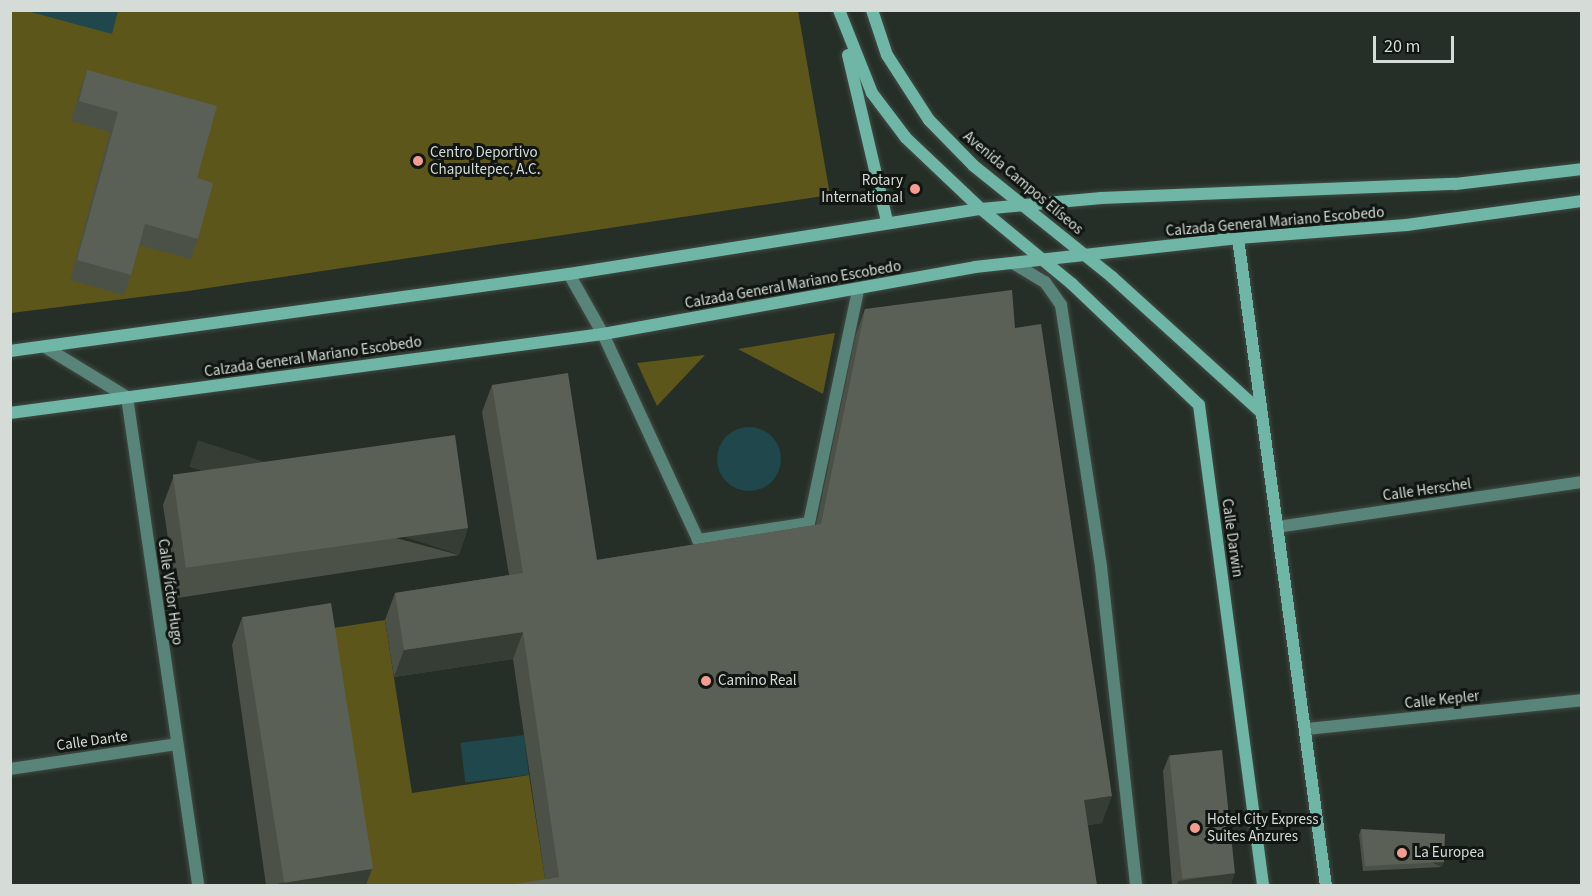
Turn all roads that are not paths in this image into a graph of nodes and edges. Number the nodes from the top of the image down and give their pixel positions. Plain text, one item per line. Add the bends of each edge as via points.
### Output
1 (838, 10) edge
2 (873, 10) edge
3 (1581, 169) edge
4 (1581, 201) edge
5 (1024, 205) junction
6 (981, 209) junction
7 (887, 221) junction
8 (1238, 238) junction
9 (1086, 255) junction
10 (1045, 260) junction
11 (1013, 263) junction
12 (569, 274) junction
13 (858, 290) junction
14 (603, 334) junction
15 (45, 347) junction
16 (10, 351) edge
17 (127, 397) junction
18 (1261, 412) junction
19 (10, 413) edge
20 (1581, 482) edge
21 (1277, 527) junction
22 (1581, 700) edge
23 (1307, 729) junction
24 (177, 744) junction
25 (10, 769) edge
26 (198, 885) edge
27 (1136, 885) edge
28 (1263, 885) edge
29 (1326, 885) edge

1 - 6 main road via 872,93 906,138
1 - 7 main road
2 - 5 main road, Avenida Campos Elíseos via 887,55 929,120 974,166
3 - 5 main road, Calzada General Mariano Escobedo via 1455,184
4 - 8 main road, Calzada General Mariano Escobedo via 1407,225
5 - 6 main road, Calzada General Mariano Escobedo
5 - 9 main road, Avenida Campos Elíseos
6 - 7 main road, Calzada General Mariano Escobedo
6 - 10 main road
7 - 12 main road, Calzada General Mariano Escobedo
8 - 9 main road, Calzada General Mariano Escobedo
8 - 18 main road
9 - 10 main road, Calzada General Mariano Escobedo
9 - 18 main road
10 - 11 main road, Calzada General Mariano Escobedo
10 - 28 main road, Calle Darwin via 1199,405
11 - 13 main road, Calzada General Mariano Escobedo
11 - 27 street via 1045,282 1061,305 1101,567
12 - 14 street
12 - 15 main road, Calzada General Mariano Escobedo
13 - 14 main road, Calzada General Mariano Escobedo
13 - 14 street via 809,523 698,540
14 - 17 main road, Calzada General Mariano Escobedo
15 - 16 main road, Calzada General Mariano Escobedo
15 - 17 street
17 - 19 main road, Calzada General Mariano Escobedo
17 - 24 street, Calle Víctor Hugo
18 - 21 main road
20 - 21 street, Calle Herschel
21 - 23 main road
22 - 23 street, Calle Kepler
23 - 29 main road
24 - 25 street, Calle Dante
24 - 26 street, Calle Víctor Hugo

